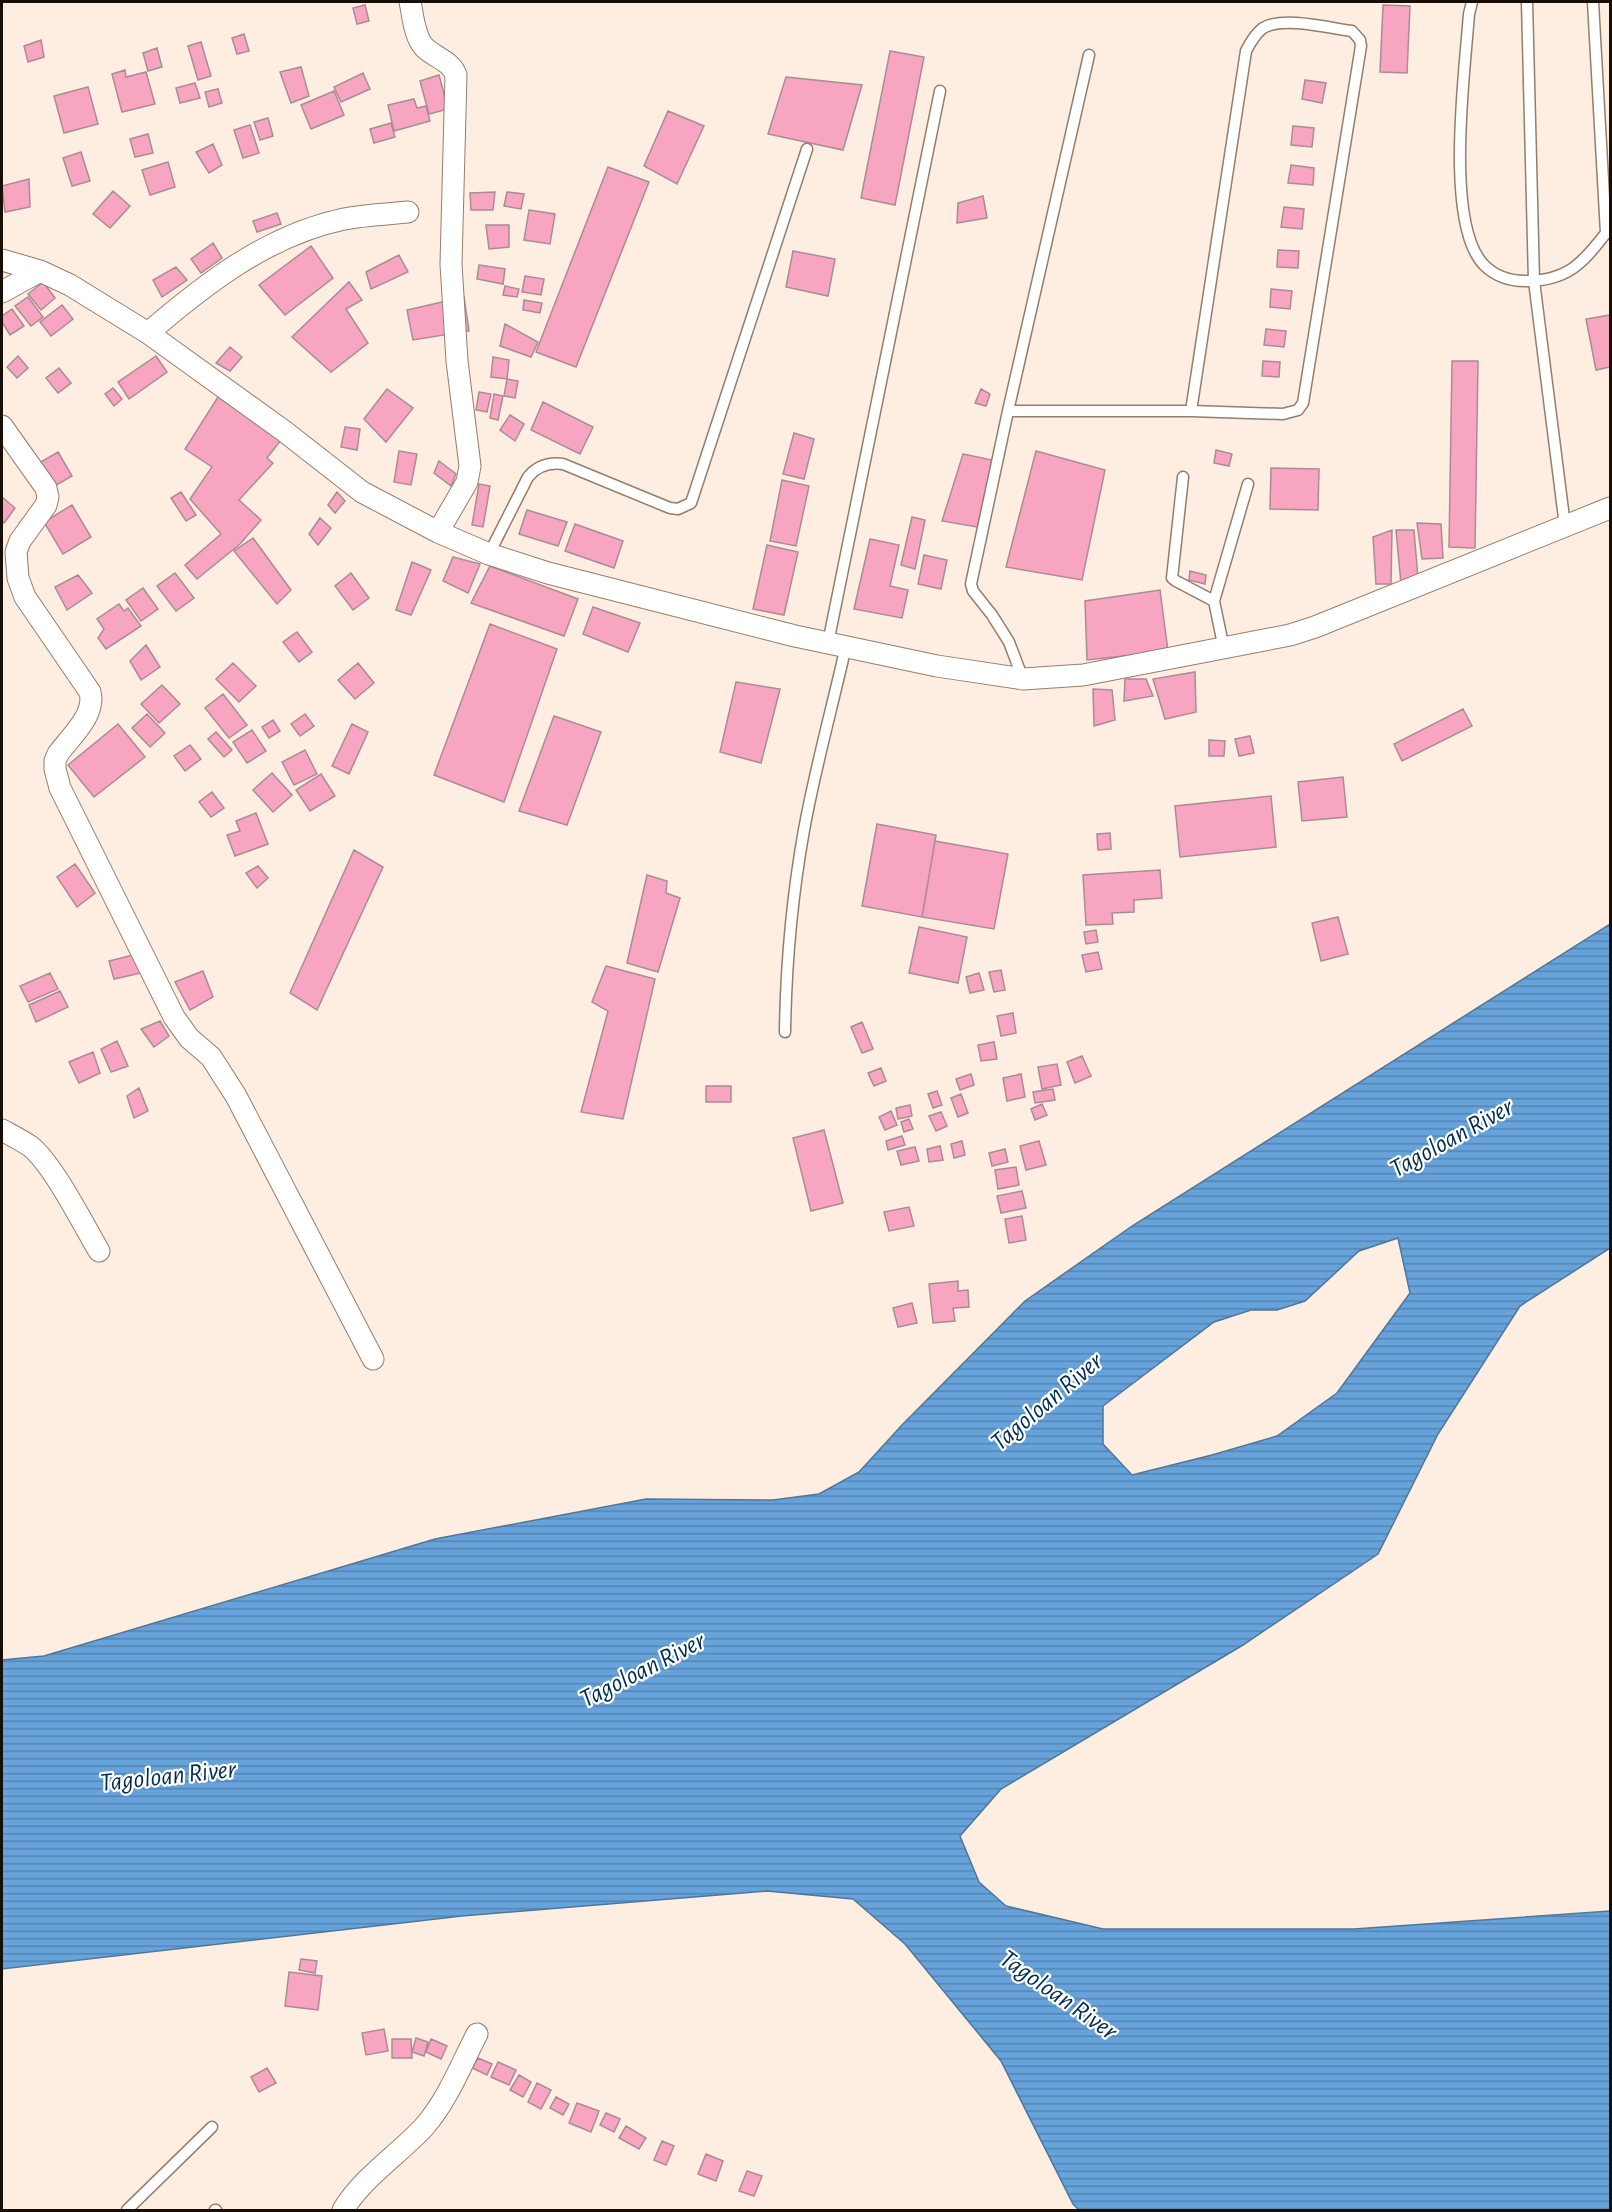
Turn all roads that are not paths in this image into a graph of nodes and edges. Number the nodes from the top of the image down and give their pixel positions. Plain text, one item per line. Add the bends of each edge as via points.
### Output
1 (410, 2) edge
2 (1472, 2) edge
3 (1527, 2) edge
4 (1593, 2) edge
5 (1089, 55) dead end
6 (940, 91) dead end
7 (807, 149) dead end
8 (408, 212) dead end
9 (1609, 232) edge
10 (2, 260) edge
11 (40, 271) junction
12 (1534, 281) junction
13 (2, 292) edge
14 (148, 333) junction
15 (1008, 411) junction
16 (1191, 411) junction
17 (2, 426) edge
18 (1183, 477) dead end
19 (1248, 484) dead end
20 (1611, 508) edge
21 (1565, 526) junction
22 (438, 532) junction
23 (489, 554) junction
24 (1214, 601) junction
25 (837, 645) junction
26 (1224, 649) junction
27 (1023, 679) junction
28 (785, 1032) dead end
29 (2, 1130) edge
30 (99, 1251) dead end
31 (373, 1359) dead end
32 (477, 2034) dead end
33 (212, 2127) dead end
34 (127, 2211) edge
35 (343, 2211) edge

1 - 22 street via 420,42 450,64 456,75 451,264 457,361 470,465 467,482
2 - 12 lane via 1461,142 1462,203 1467,231 1474,251 1498,276
3 - 12 lane
4 - 9 lane
5 - 15 lane
6 - 25 lane
7 - 23 lane via 691,503 670,508 563,464 544,465 528,477
8 - 14 street via 345,219 295,234 195,292
9 - 12 lane via 1572,270
10 - 11 street
11 - 13 street
11 - 14 street
12 - 21 lane
14 - 22 street via 362,492
15 - 16 lane
15 - 27 lane via 971,584 1008,642
16 - 16 lane via 1283,414 1298,410 1303,403 1361,46 1352,31 1274,23 1262,29 1246,51
17 - 31 street via 46,488 48,497 20,541 16,552 18,578 25,597 90,692 92,702 55,761 60,788 174,1017 189,1038 211,1057 236,1096
18 - 24 lane via 1172,578
19 - 24 lane
20 - 21 street
21 - 26 street via 1315,627
22 - 23 street
23 - 25 street via 548,573
24 - 26 lane
25 - 27 street
25 - 28 lane via 799,861 788,954
26 - 27 street via 1083,675
29 - 30 street via 30,1147 50,1170
32 - 35 street via 444,2098 424,2126 367,2181
33 - 34 lane

